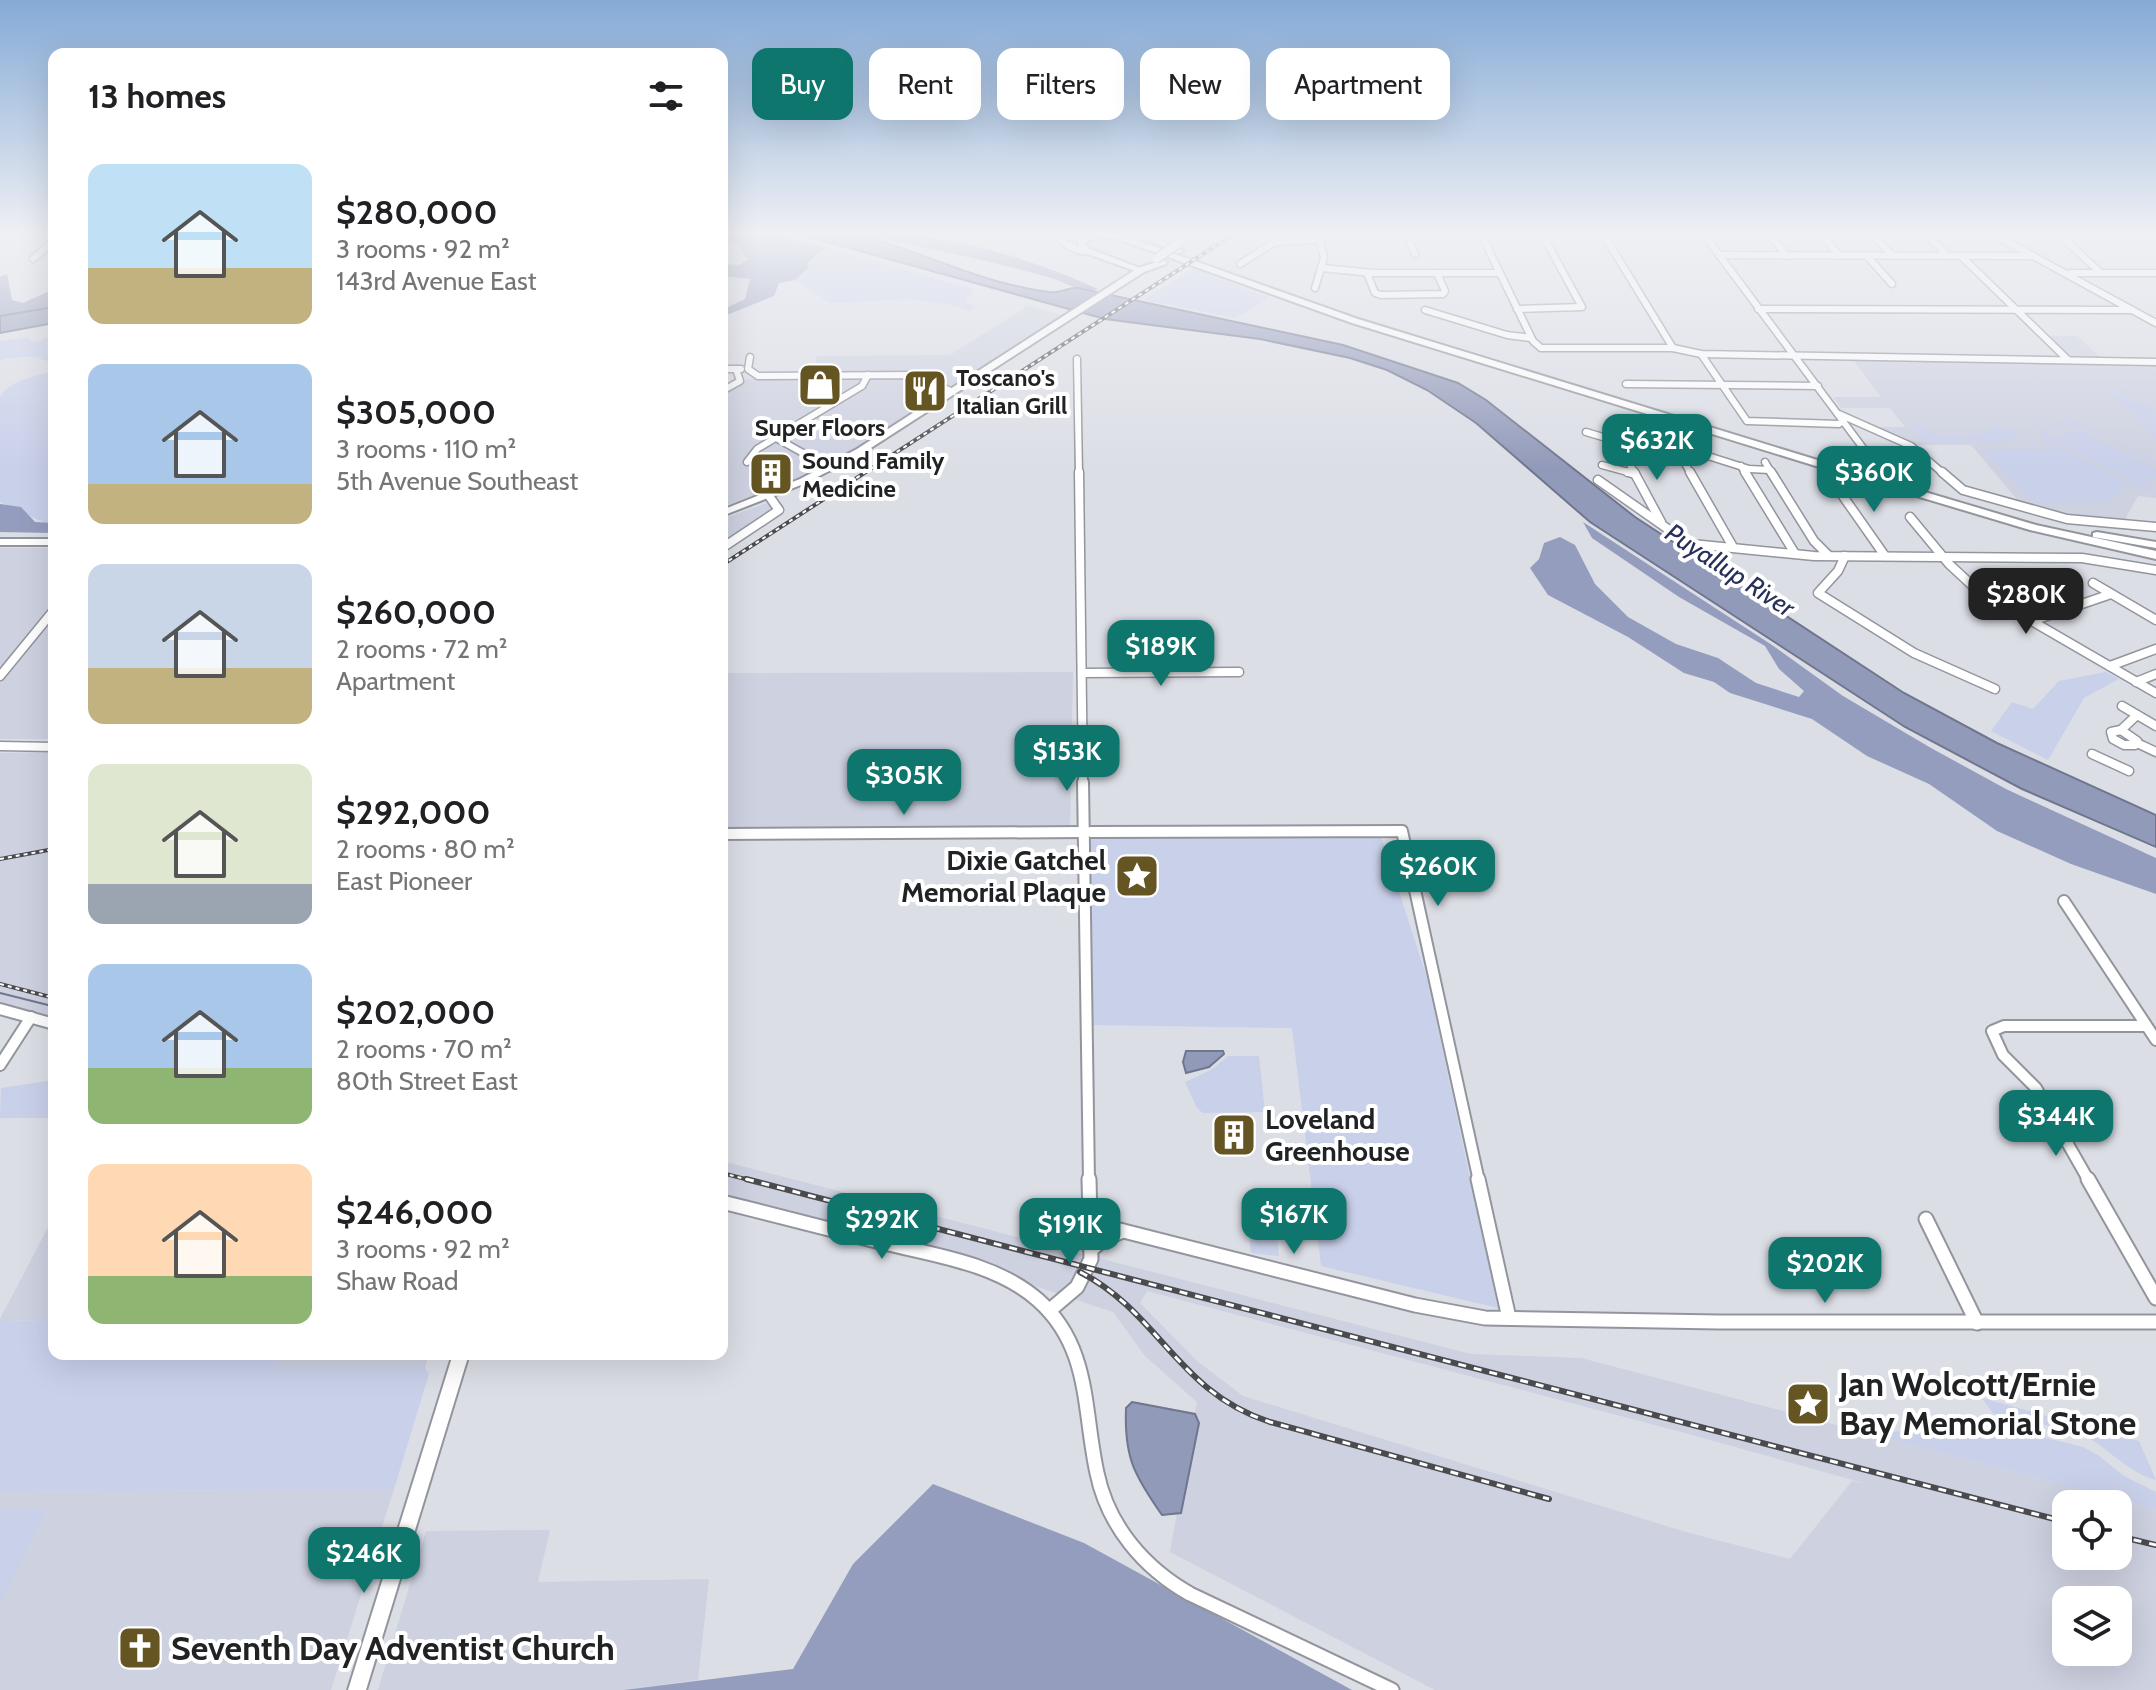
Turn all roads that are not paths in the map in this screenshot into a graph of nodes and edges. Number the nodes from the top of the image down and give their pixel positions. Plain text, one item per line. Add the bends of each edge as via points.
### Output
1 (1080, 311) edge
2 (1329, 311) edge
3 (1349, 311) edge
4 (1428, 311) edge
5 (1518, 311) edge
6 (1650, 311) edge
7 (1759, 311) edge
8 (2018, 311) edge
9 (2134, 311) edge
10 (2156, 323) edge
11 (1531, 338) junction
12 (1673, 348) junction
13 (1701, 354) junction
14 (1792, 354) junction
15 (750, 357) dead end
16 (1077, 359) dead end
17 (2067, 359) junction
18 (2156, 362) edge
19 (728, 369) edge
20 (736, 369) junction
21 (748, 369) junction
22 (868, 375) junction
23 (1626, 384) dead end
24 (1721, 385) junction
25 (1818, 386) junction
26 (728, 388) edge
27 (953, 392) junction
28 (1842, 417) junction
29 (1586, 432) dead end
30 (776, 438) junction
31 (1623, 443) junction
32 (1675, 446) junction
33 (1866, 452) dead end
34 (747, 462) dead end
35 (1765, 462) dead end
36 (1602, 465) dead end
37 (1741, 466) junction
38 (830, 468) junction
39 (1770, 470) junction
40 (1635, 474) junction
41 (1598, 480) dead end
42 (1838, 489) dead end
43 (769, 496) junction
44 (728, 511) edge
45 (1910, 517) dead end
46 (1663, 526) junction
47 (2156, 527) edge
48 (0, 542) edge
49 (48, 542) edge
50 (728, 544) edge
51 (1692, 544) junction
52 (2156, 545) edge
53 (1733, 547) junction
54 (1794, 552) junction
55 (1705, 555) dead end
56 (1828, 555) junction
57 (2156, 555) edge
58 (1845, 556) junction
59 (1885, 556) junction
60 (1943, 557) junction
61 (2156, 570) edge
62 (2093, 583) dead end
63 (2111, 594) junction
64 (48, 617) edge
65 (2156, 620) edge
66 (2032, 621) junction
67 (2156, 649) edge
68 (2110, 666) junction
69 (1239, 672) dead end
70 (1082, 673) junction
71 (2156, 674) edge
72 (0, 676) edge
73 (2136, 682) junction
74 (1995, 689) dead end
75 (2156, 693) edge
76 (2122, 706) dead end
77 (2137, 715) junction
78 (2156, 726) edge
79 (2121, 730) junction
80 (2137, 743) junction
81 (2120, 744) junction
82 (0, 746) edge
83 (48, 747) edge
84 (2156, 752) edge
85 (2092, 754) dead end
86 (2110, 762) junction
87 (2129, 771) dead end
88 (1088, 832) junction
89 (728, 834) edge
90 (2064, 901) dead end
91 (0, 1009) edge
92 (31, 1017) junction
93 (48, 1022) edge
94 (2145, 1026) junction
95 (2156, 1040) edge
96 (0, 1065) edge
97 (728, 1204) edge
98 (1926, 1219) dead end
99 (1092, 1223) junction
100 (1123, 1231) junction
101 (1092, 1249) junction
102 (2156, 1298) edge
103 (1050, 1310) junction
104 (1509, 1318) junction
105 (2156, 1322) edge
106 (1977, 1323) junction
107 (459, 1360) edge
108 (357, 1690) edge
109 (1392, 1690) edge

1 - 27 main road
2 - 57 highway via 1897,488 2049,532
3 - 52 highway via 1996,508
4 - 11 street
5 - 11 street
6 - 12 street
7 - 14 street
8 - 17 street
9 - 10 street
11 - 12 street via 1544,348
12 - 13 street
13 - 14 street
13 - 24 street
14 - 17 street
14 - 25 street
15 - 21 street
16 - 70 street
17 - 18 street
19 - 20 street
20 - 21 street
20 - 26 street via 740,381
21 - 22 street via 761,376
22 - 27 street via 915,375
22 - 30 street via 862,386
23 - 24 street
24 - 25 street
24 - 28 street via 1747,421 1839,424
25 - 28 street
27 - 38 main road
28 - 33 street
28 - 47 street via 1911,446 1963,490 2067,519
29 - 31 street
30 - 34 street via 755,450
30 - 38 street
31 - 32 street
31 - 40 street
32 - 37 street
32 - 53 street
35 - 39 street
36 - 40 street
37 - 39 street
37 - 54 street
38 - 43 main road
39 - 56 street
40 - 46 street
41 - 46 street
42 - 59 street
43 - 44 main road
43 - 50 street via 779,510
45 - 60 street
46 - 51 street
48 - 49 main road
51 - 53 street
51 - 55 street
53 - 54 street
54 - 56 street
56 - 58 street
58 - 59 street
58 - 74 street via 1843,566 1818,593 1914,653
59 - 60 street
60 - 61 street via 2094,559
60 - 66 street via 1975,588
62 - 63 street
63 - 65 street
63 - 66 street
64 - 72 street
66 - 68 street
67 - 68 street
68 - 73 street
69 - 70 street
70 - 88 street
71 - 73 street
73 - 75 street
76 - 77 street
77 - 78 street
77 - 79 street
79 - 80 street
79 - 81 street via 2110,734
80 - 81 street
80 - 84 street
81 - 86 street
82 - 83 street
85 - 86 street
86 - 87 street
88 - 89 street
88 - 99 street
88 - 104 street via 1402,831
90 - 94 street
91 - 92 street
92 - 93 street
92 - 96 street
94 - 95 street
94 - 102 street via 2004,1026 1992,1034 2003,1055 2036,1088
97 - 103 street via 989,1271 1020,1285
98 - 106 street
99 - 100 street
99 - 101 street
100 - 101 street
100 - 104 street via 1415,1305
101 - 103 street via 1083,1279
103 - 109 street via 1071,1341 1082,1372 1104,1496 1120,1530 1146,1563 1183,1589
104 - 106 street
105 - 106 street
107 - 108 main road

